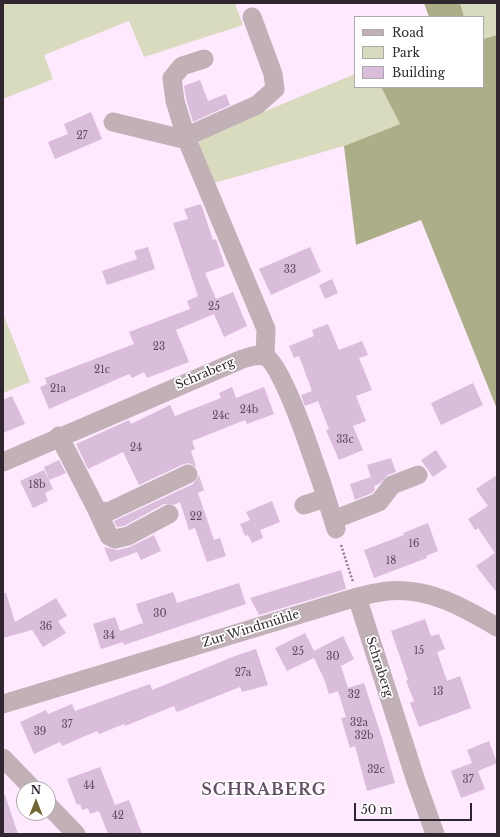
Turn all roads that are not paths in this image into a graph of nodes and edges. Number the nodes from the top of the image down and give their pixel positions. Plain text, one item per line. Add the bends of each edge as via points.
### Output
1 (252, 17) dead end
2 (204, 59) dead end
3 (113, 122) dead end
4 (187, 140) junction
5 (265, 356) junction
6 (59, 436) junction
7 (3, 462) edge
8 (188, 474) dead end
9 (418, 475) dead end
10 (326, 498) junction
11 (304, 505) dead end
12 (97, 510) junction
13 (169, 514) dead end
14 (357, 597) junction
15 (497, 627) edge
16 (3, 704) edge
17 (3, 758) edge
18 (25, 781) edge
19 (56, 813) edge
20 (76, 834) edge
21 (435, 834) edge

1 - 4 street via 273,74 275,89 257,105 192,134
2 - 4 street via 182,66 172,78 175,101
3 - 4 street
4 - 5 street via 266,329
5 - 6 street, Schraberg via 253,355 240,360
5 - 10 street via 273,362 282,379
6 - 7 street, Schraberg
6 - 12 street
8 - 12 street via 108,512
9 - 10 street via 392,485 379,502 335,524
10 - 11 street
12 - 13 street via 109,536 115,539 128,536
14 - 15 street, Zur Windmühle via 388,591 419,592 444,599
14 - 16 street, Zur Windmühle
14 - 21 street, Schraberg
17 - 18 street
19 - 20 street

